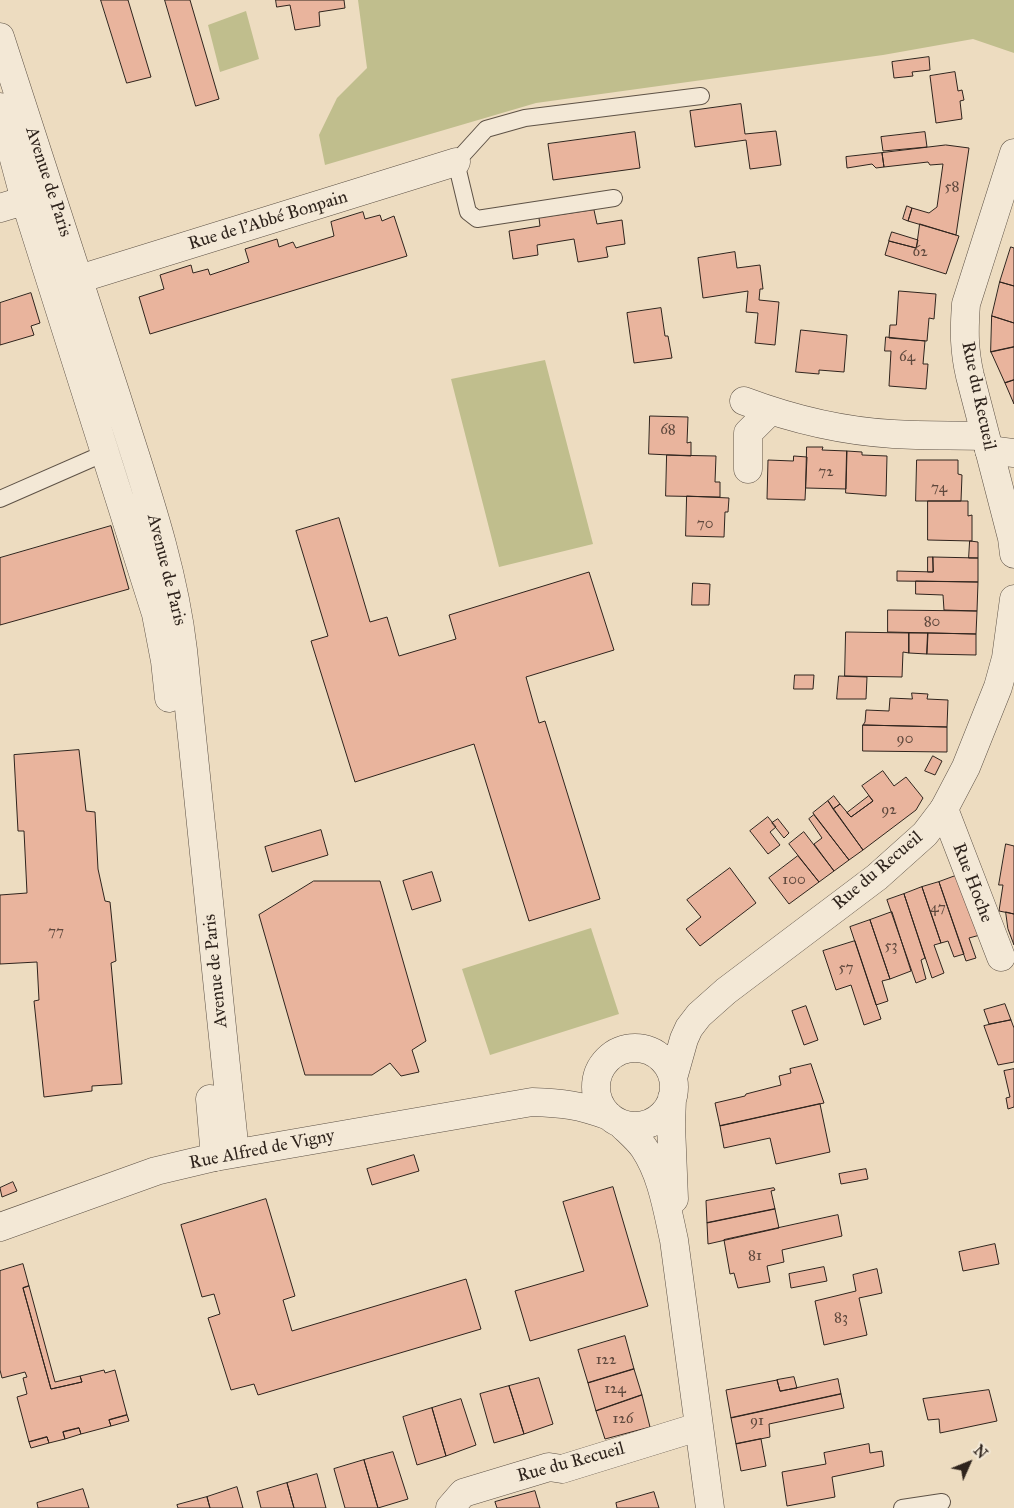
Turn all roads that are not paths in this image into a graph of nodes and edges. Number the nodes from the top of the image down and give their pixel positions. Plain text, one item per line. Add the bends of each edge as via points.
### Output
1 (0, 37) edge
2 (701, 96) dead end
3 (0, 107) edge
4 (1014, 153) edge
5 (456, 162) junction
6 (51, 192) junction
7 (614, 198) dead end
8 (13, 204) edge
9 (79, 279) junction
10 (744, 401) dead end
11 (770, 411) junction
12 (996, 446) edge
13 (105, 452) junction
14 (748, 469) dead end
15 (0, 499) edge
16 (1014, 554) edge
17 (1014, 599) edge
18 (944, 809) junction
19 (1001, 957) dead end
20 (726, 991) junction
21 (636, 1048) junction
22 (602, 1064) junction
23 (672, 1088) junction
24 (532, 1102) junction
25 (614, 1120) junction
26 (225, 1155) junction
27 (0, 1227) edge
28 (674, 1240) junction
29 (698, 1427) junction
30 (942, 1502) dead end
31 (450, 1508) edge
32 (710, 1508) edge
33 (902, 1508) edge

1 - 6 street, Avenue de Paris
2 - 5 lane via 525,118 486,128
3 - 8 street, Avenue de Paris via 18,166
4 - 12 street, Rue du Recueil via 966,304 964,330 965,352
5 - 7 lane via 468,212 477,220
5 - 9 street, Rue de l'Abbé Bonpain
6 - 8 street
6 - 9 street, Avenue de Paris
8 - 13 street, Avenue de Paris
9 - 26 street, Avenue de Paris via 146,489 177,602 184,650
10 - 11 street
11 - 12 street via 832,426
11 - 14 street via 748,433
12 - 16 street, Rue du Recueil
13 - 15 lane
13 - 26 street, Avenue de Paris via 156,614 165,661 213,1127
17 - 18 street, Rue du Recueil via 1006,658 998,687 966,767
18 - 19 street, Rue Hoche
18 - 20 street, Rue du Recueil via 925,834 877,876
20 - 21 street, Rue du Recueil via 689,1011 666,1035
20 - 23 street, Rue du Recueil via 689,1028
21 - 22 street via 617,1052
21 - 23 street via 660,1056 668,1066
22 - 24 street, Rue Alfred de Vigny via 582,1080
22 - 25 street via 595,1088 598,1101
23 - 25 street via 667,1109 652,1122 633,1126
23 - 28 street, Rue du Recueil
24 - 25 street, Rue Alfred de Vigny via 577,1105
24 - 26 street, Rue Alfred de Vigny
25 - 28 street, Rue du Recueil via 641,1145 651,1161 665,1198
26 - 27 street, Rue Alfred de Vigny via 156,1171
28 - 29 street, Rue du Recueil
29 - 31 street, Rue du Recueil via 562,1469 549,1467 463,1493
29 - 32 street, Rue du Recueil
30 - 33 lane

